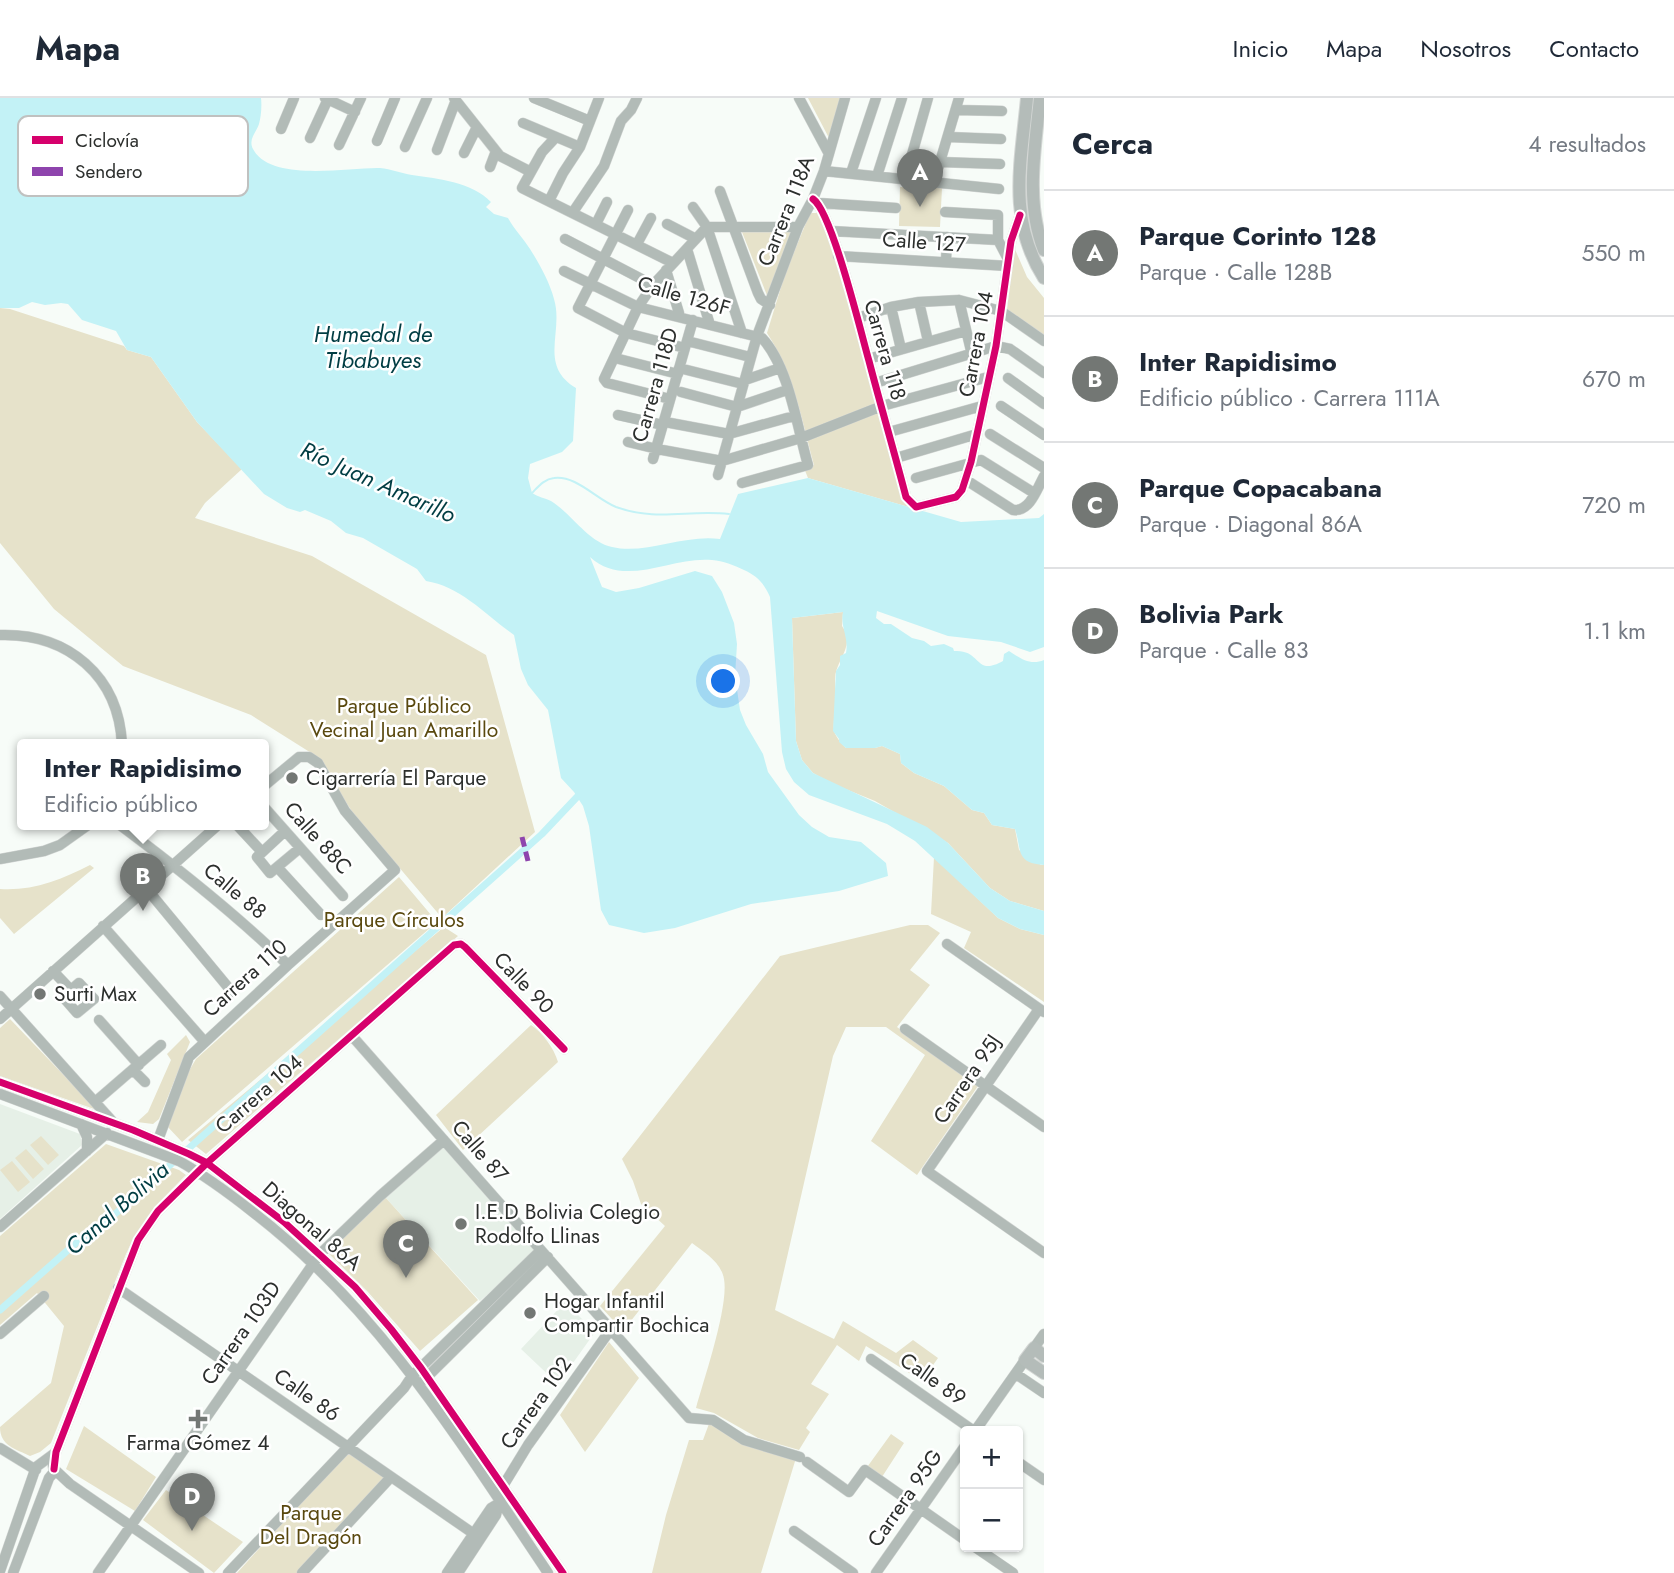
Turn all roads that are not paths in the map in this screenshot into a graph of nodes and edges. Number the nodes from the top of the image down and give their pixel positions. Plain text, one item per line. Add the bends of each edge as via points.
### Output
1 (294, 98) edge
2 (361, 98) edge
3 (395, 98) edge
4 (427, 98) edge
5 (534, 98) edge
6 (599, 98) edge
7 (637, 98) edge
8 (799, 98) edge
9 (845, 98) edge
10 (876, 98) edge
11 (902, 98) edge
12 (928, 98) edge
13 (1027, 98) edge
14 (1040, 98) edge
15 (327, 99) edge
16 (455, 99) edge
17 (956, 102) edge
18 (1002, 111) dead end
19 (355, 112) junction
20 (590, 121) junction
21 (523, 123) dead end
22 (477, 127) junction
23 (281, 129) dead end
24 (556, 137) junction
25 (948, 137) junction
26 (310, 138) dead end
27 (1001, 139) dead end
28 (377, 141) dead end
29 (339, 145) dead end
30 (405, 147) dead end
31 (580, 147) junction
32 (437, 150) dead end
33 (496, 151) junction
34 (464, 153) dead end
35 (829, 154) junction
36 (940, 162) junction
37 (1000, 164) dead end
38 (490, 167) dead end
39 (824, 171) junction
40 (531, 172) junction
41 (851, 173) junction
42 (877, 176) junction
43 (905, 179) junction
44 (934, 182) junction
45 (999, 188) dead end
46 (720, 191) dead end
47 (549, 201) junction
48 (816, 201) junction
49 (607, 202) dead end
50 (692, 207) dead end
51 (896, 208) dead end
52 (628, 210) dead end
53 (573, 212) junction
54 (945, 212) dead end
55 (1020, 215) junction
56 (651, 218) dead end
57 (596, 224) junction
58 (667, 224) dead end
59 (707, 227) junction
60 (735, 227) junction
61 (798, 228) junction
62 (831, 231) junction
63 (616, 234) junction
64 (947, 237) junction
65 (565, 239) dead end
66 (696, 239) junction
67 (998, 240) junction
68 (637, 244) junction
69 (687, 249) junction
70 (1044, 250) edge
71 (838, 256) junction
72 (604, 258) junction
73 (946, 262) junction
74 (1008, 263) junction
75 (669, 267) junction
76 (564, 271) dead end
77 (1044, 278) edge
78 (592, 283) junction
79 (653, 285) junction
80 (959, 300) junction
81 (919, 302) junction
82 (770, 305) junction
83 (638, 307) junction
84 (891, 307) junction
85 (1001, 311) junction
86 (678, 313) dead end
87 (858, 318) junction
88 (693, 320) junction
89 (710, 325) junction
90 (965, 331) junction
91 (628, 333) junction
92 (742, 333) junction
93 (757, 336) junction
94 (928, 341) junction
95 (1044, 341) edge
96 (688, 345) junction
97 (996, 346) junction
98 (901, 349) junction
99 (972, 355) junction
100 (751, 357) junction
101 (615, 358) junction
102 (868, 359) junction
103 (780, 368) junction
104 (678, 371) junction
105 (1044, 373) edge
106 (988, 377) junction
107 (1008, 378) dead end
108 (744, 382) junction
109 (875, 383) junction
110 (787, 390) junction
111 (681, 392) dead end
112 (670, 399) junction
113 (1044, 404) edge
114 (882, 406) junction
115 (982, 406) junction
116 (1001, 406) dead end
117 (737, 407) junction
118 (618, 415) dead end
119 (794, 416) junction
120 (664, 424) junction
121 (889, 432) junction
122 (729, 434) junction
123 (976, 434) junction
124 (990, 434) dead end
125 (1044, 435) edge
126 (800, 438) junction
127 (628, 442) dead end
128 (655, 454) junction
129 (896, 458) junction
130 (722, 461) junction
131 (971, 462) junction
132 (1044, 468) edge
133 (718, 475) dead end
134 (1044, 476) edge
135 (916, 478) dead end
136 (966, 480) junction
137 (743, 483) dead end
138 (1034, 493) junction
139 (0, 635) edge
140 (121, 739) edge
141 (269, 782) edge
142 (269, 813) edge
143 (81, 830) edge
144 (127, 830) edge
145 (212, 830) edge
146 (242, 830) edge
147 (285, 831) junction
148 (300, 848) junction
149 (262, 852) junction
150 (3, 857) edge
151 (173, 864) junction
152 (278, 868) junction
153 (146, 888) junction
154 (343, 895) dead end
155 (321, 915) dead end
156 (103, 926) junction
157 (457, 943) joint
158 (947, 944) dead end
159 (288, 965) junction
160 (53, 971) junction
161 (70, 989) dead end
162 (232, 992) dead end
163 (0, 996) edge
164 (11, 1009) junction
165 (1041, 1010) edge
166 (0, 1019) edge
167 (99, 1020) dead end
168 (905, 1029) dead end
169 (352, 1036) junction
170 (204, 1041) junction
171 (161, 1045) dead end
172 (564, 1049) dead end
173 (136, 1067) junction
174 (0, 1082) edge
175 (145, 1082) dead end
176 (985, 1086) junction
177 (0, 1094) edge
178 (95, 1102) junction
179 (114, 1122) junction
180 (81, 1124) junction
181 (1044, 1128) edge
182 (107, 1133) junction
183 (158, 1140) junction
184 (444, 1140) junction
185 (87, 1151) junction
186 (207, 1163) junction
187 (198, 1171) junction
188 (0, 1227) edge
189 (1044, 1253) edge
190 (320, 1254) junction
191 (544, 1254) junction
192 (313, 1263) junction
193 (118, 1288) junction
194 (44, 1296) dead end
195 (611, 1329) junction
196 (0, 1334) edge
197 (1043, 1336) edge
198 (1039, 1352) edge
199 (871, 1359) dead end
200 (1025, 1360) junction
201 (421, 1368) junction
202 (238, 1371) junction
203 (1044, 1373) edge
204 (1016, 1374) junction
205 (412, 1376) junction
206 (427, 1377) junction
207 (419, 1385) junction
208 (404, 1388) junction
209 (1044, 1393) edge
210 (968, 1426) edge
211 (979, 1426) edge
212 (348, 1447) junction
213 (1, 1450) edge
214 (960, 1453) edge
215 (1023, 1465) edge
216 (46, 1469) junction
217 (391, 1477) junction
218 (1044, 1480) edge
219 (503, 1486) junction
220 (500, 1502) junction
221 (921, 1509) junction
222 (131, 1526) junction
223 (794, 1531) dead end
224 (474, 1534) junction
225 (960, 1536) edge
226 (982, 1552) edge
227 (0, 1571) edge
228 (13, 1573) edge
229 (97, 1573) edge
230 (199, 1573) edge
231 (228, 1573) edge
232 (302, 1573) edge
233 (447, 1573) edge
234 (457, 1573) edge
235 (548, 1573) edge
236 (563, 1573) edge
237 (853, 1573) edge
238 (876, 1573) edge
239 (1013, 1573) edge

1 - 23 street
2 - 19 street
3 - 28 street
4 - 30 street
5 - 20 street
6 - 20 street
7 - 53 street via 621,121 604,166
8 - 35 street
9 - 35 street, Carrera 118A
10 - 41 street
11 - 42 street
12 - 43 street
13 - 55 main road
14 - 70 main road via 1033,190
15 - 19 street
15 - 26 street
16 - 22 street
16 - 32 street
17 - 18 street
17 - 25 street
19 - 29 street
20 - 31 street
21 - 24 street
22 - 33 street
22 - 34 street
24 - 31 street
24 - 40 street
25 - 27 street
25 - 36 street
31 - 47 street
33 - 38 street
33 - 40 street
35 - 39 street, Carrera 118A
36 - 37 street
36 - 44 street
39 - 41 street
39 - 48 street, Carrera 118A
40 - 47 street via 522,188
41 - 42 street
42 - 43 street
43 - 44 street
44 - 45 street
46 - 60 street
47 - 53 street
48 - 51 street
48 - 61 street, Carrera 118A
48 - 62 street, Carrera 118
49 - 57 street
50 - 59 street
52 - 63 street
53 - 57 street
54 - 67 street via 998,215
55 - 74 street, Carrera 104
55 - 77 main road via 1026,244
56 - 68 street
57 - 63 street
58 - 66 street
59 - 60 street
59 - 66 street
59 - 92 street
60 - 61 street
60 - 82 street via 758,293
61 - 82 street, Carrera 118A
62 - 64 street
62 - 71 street, Carrera 118
63 - 68 street
63 - 72 street
64 - 67 street
64 - 73 street
65 - 72 street
66 - 69 street
67 - 74 street
68 - 75 street
69 - 75 street
69 - 89 street
71 - 73 street, Calle 127
71 - 87 street, Carrera 118
72 - 78 street
72 - 79 street
73 - 74 street, Calle 127
74 - 85 street, Carrera 104
75 - 79 street
75 - 86 street
76 - 78 street, Calle 126F
78 - 83 street, Calle 126F
78 - 91 street via 578,308
79 - 83 street
80 - 81 street
80 - 85 street
80 - 90 street
81 - 84 street
81 - 94 street
82 - 93 street, Carrera 118A
83 - 88 street, Calle 126F
83 - 91 street
84 - 87 street
84 - 98 street
85 - 95 street
85 - 97 street, Carrera 104
87 - 102 street, Carrera 118
88 - 89 street, Calle 126F
88 - 96 street, Carrera 118D
89 - 92 street, Calle 126F
90 - 94 street
90 - 99 street
91 - 96 street
91 - 101 street
92 - 93 street, Calle 126F
93 - 100 street, Carrera 118A
93 - 103 street via 770,346
94 - 98 street
96 - 100 street
96 - 104 street, Carrera 118D
97 - 99 street
97 - 105 street via 1010,349
97 - 106 street, Carrera 104
98 - 102 street
99 - 109 street
100 - 108 street, Carrera 118A
101 - 104 street
101 - 112 street via 604,379 607,383
102 - 109 street, Carrera 118
103 - 108 street
103 - 110 street
104 - 108 street
104 - 112 street, Carrera 118D
106 - 114 street
106 - 115 street, Carrera 104
107 - 113 street
108 - 117 street, Carrera 118A
109 - 114 street, Carrera 118
110 - 117 street
110 - 119 street
111 - 117 street
112 - 120 street, Carrera 118D
114 - 121 street, Carrera 118
114 - 126 street
115 - 121 street
115 - 123 street, Carrera 104
116 - 125 street
117 - 122 street, Carrera 118A
118 - 120 street
119 - 122 street
119 - 126 street
120 - 122 street
120 - 128 street, Carrera 118D
121 - 129 street, Carrera 118
122 - 130 street, Carrera 118A
123 - 129 street
123 - 131 street, Carrera 104
124 - 132 street
126 - 130 street
126 - 137 street via 808,465
127 - 128 street
128 - 130 street
129 - 136 street, Carrera 118 via 906,497 922,507 956,497
130 - 133 street, Carrera 118A
131 - 135 street
131 - 136 street, Carrera 104
131 - 138 street via 986,462
134 - 138 street
136 - 138 street via 1013,510 1028,506
139 - 140 street via 36,637 79,657 107,689
141 - 159 street, Carrera 110 via 304,755 318,763 356,825 395,870
142 - 147 street, Calle 88C
143 - 150 street via 44,852
144 - 151 street, Calle 88
145 - 151 street
146 - 149 street
147 - 148 street, Calle 88C
147 - 149 street
148 - 152 street
148 - 154 street, Calle 88C
149 - 152 street via 257,857 270,873
151 - 153 street
151 - 159 street, Calle 88
152 - 155 street
153 - 156 street
153 - 162 street
156 - 160 street
156 - 170 street
157 - 169 street, Carrera 104
157 - 172 street, Calle 90
158 - 165 street
159 - 170 street, Carrera 110
160 - 161 street
160 - 164 street
163 - 164 street, Diagonal 86A
164 - 166 street
164 - 178 street, Diagonal 86A
165 - 176 street, Carrera 95J
167 - 173 street
168 - 176 street
169 - 184 street, Calle 87
169 - 186 street, Carrera 104
170 - 183 street, Carrera 110 via 186,1063
171 - 173 street
173 - 175 street
173 - 178 street
174 - 179 street, Diagonal 86A
176 - 181 street
176 - 189 street, Carrera 95J via 928,1171
177 - 180 street, Diagonal 86A
178 - 179 street, Diagonal 86A
179 - 183 street, Diagonal 86A
180 - 182 street, Diagonal 86A
180 - 185 street
182 - 185 street
182 - 187 street, Diagonal 86A
183 - 186 street, Diagonal 86A
184 - 190 street, Carrera 103D
184 - 191 street, Calle 87
185 - 188 street
186 - 187 street, Carrera 104
186 - 190 street, Diagonal 86A
187 - 192 street, Diagonal 86A
187 - 193 street, Carrera 104 via 147,1225
190 - 192 street, Carrera 103D
190 - 201 street, Diagonal 86A via 372,1305
191 - 195 street, Calle 87
191 - 201 street
191 - 206 street
192 - 202 street, Carrera 103D
192 - 205 street, Diagonal 86A via 364,1315
193 - 202 street, Calle 86
193 - 216 street, Carrera 104
194 - 196 street
195 - 219 street, Carrera 102
195 - 221 street, Calle 87 via 689,1418 713,1420 744,1440 803,1460 849,1492 865,1470
197 - 198 street
198 - 200 main road
199 - 210 street, Calle 89
200 - 203 main road
200 - 204 street
201 - 205 street
201 - 206 street, Diagonal 86A
202 - 212 street, Calle 86
202 - 222 street, Carrera 103D
204 - 209 street
204 - 211 street
205 - 207 street, Diagonal 86A
205 - 208 street
206 - 207 street
206 - 219 street, Diagonal 86A
207 - 208 street
207 - 220 street, Diagonal 86A
208 - 212 street
212 - 217 street, Calle 86
212 - 231 street
213 - 216 street
214 - 221 street, Carrera 95G
215 - 218 street
216 - 222 street
216 - 227 street, Carrera 104
216 - 228 street, Carrera 104
217 - 224 street, Calle 86
217 - 232 street
219 - 220 street, Carrera 102
219 - 236 street, Diagonal 86A
220 - 224 street, Carrera 102
220 - 234 street, Carrera 102 via 496,1516
220 - 235 street, Diagonal 86A
221 - 225 street
221 - 238 street, Carrera 95G
222 - 229 street, Carrera 103D
222 - 230 street
223 - 237 street
224 - 233 street, Carrera 102
226 - 239 street

